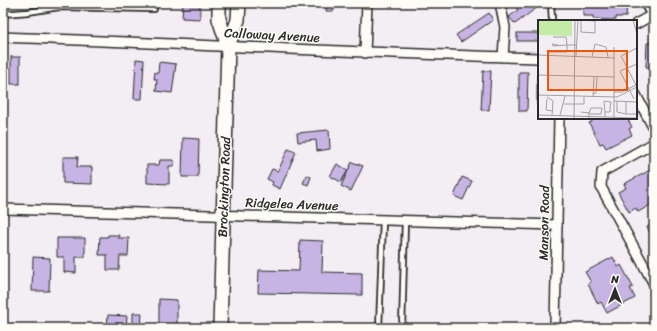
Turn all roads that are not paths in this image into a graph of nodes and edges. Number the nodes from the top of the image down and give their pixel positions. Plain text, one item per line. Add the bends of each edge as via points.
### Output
1 (154, 3) edge
2 (220, 3) edge
3 (239, 3) edge
4 (367, 3) edge
5 (500, 3) edge
6 (551, 3) edge
7 (644, 3) edge
8 (3, 14) edge
9 (652, 15) edge
10 (552, 20) edge
11 (637, 23) edge
12 (3, 37) edge
13 (228, 46) junction
14 (365, 53) junction
15 (503, 57) junction
16 (538, 58) edge
17 (637, 97) edge
18 (559, 119) edge
19 (654, 129) edge
20 (654, 143) edge
21 (3, 209) edge
22 (223, 215) junction
23 (383, 220) junction
24 (405, 220) junction
25 (557, 225) junction
26 (654, 284) edge
27 (220, 328) edge
28 (379, 328) edge
29 (402, 328) edge
30 (555, 328) edge

1 - 8 lane via 154,9 59,7
2 - 13 main road, Brockington Road via 219,19
3 - 13 main road, Brockington Road via 238,20
4 - 14 street
5 - 15 street via 505,27
6 - 10 lane
7 - 9 lane
9 - 11 street
12 - 13 street, Calloway Avenue
13 - 14 street, Calloway Avenue
13 - 22 main road, Brockington Road
14 - 15 street, Calloway Avenue
15 - 16 street, Calloway Avenue
17 - 19 street
18 - 25 street, Manson Road
20 - 26 street via 602,172 601,187
21 - 22 street, Ridgelea Avenue
22 - 23 street, Ridgelea Avenue
22 - 27 main road, Brockington Road
23 - 24 street, Ridgelea Avenue
23 - 28 lane
24 - 25 street, Ridgelea Avenue
24 - 29 lane
25 - 30 street, Manson Road

